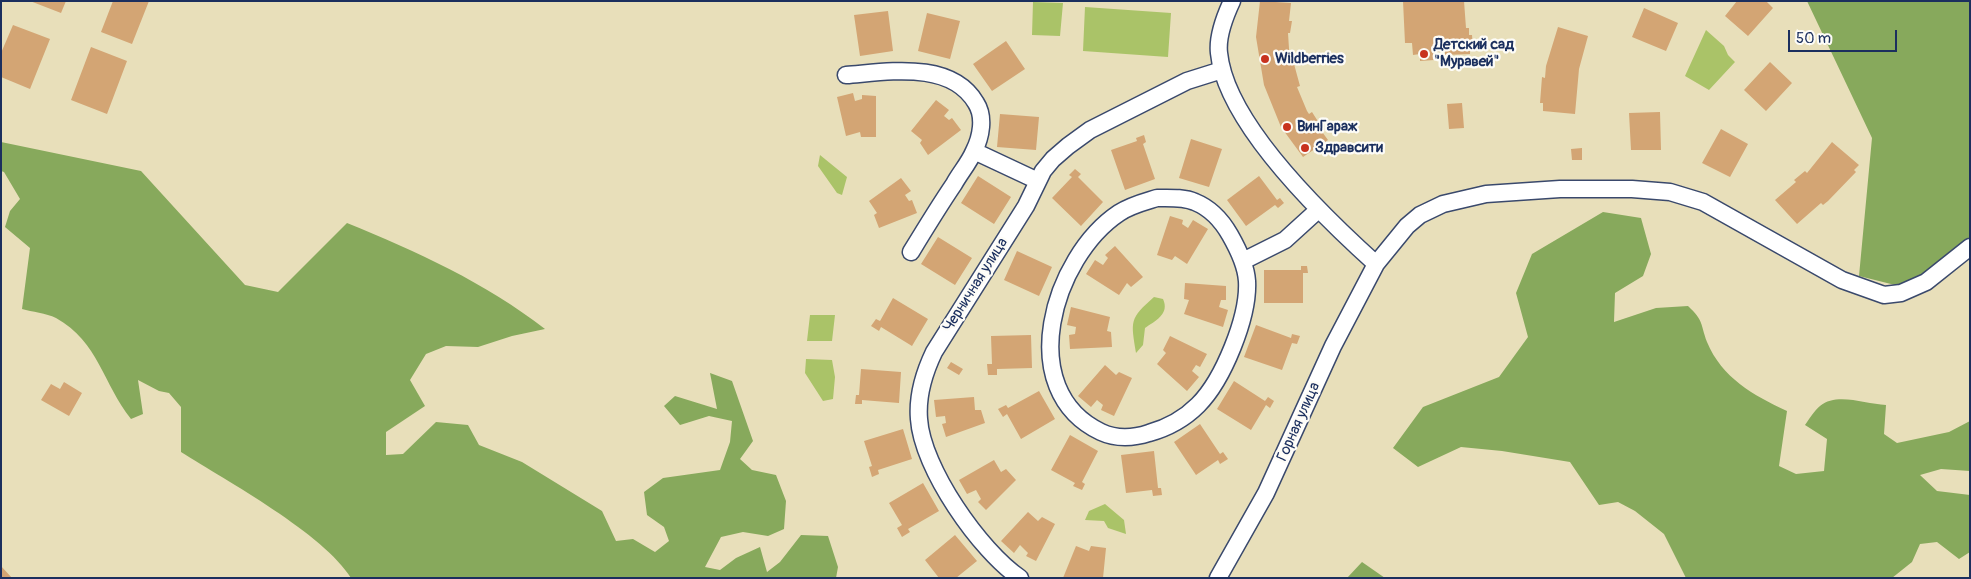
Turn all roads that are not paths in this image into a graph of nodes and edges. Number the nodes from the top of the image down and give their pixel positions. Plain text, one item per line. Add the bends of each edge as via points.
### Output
1 (1232, 1) edge
2 (1222, 70) junction
3 (846, 74) dead end
4 (974, 151) junction
5 (1038, 181) junction
6 (1318, 210) junction
7 (1970, 247) edge
8 (911, 252) dead end
9 (1243, 261) junction
10 (1376, 264) junction
11 (1020, 578) edge
12 (1218, 578) edge

1 - 2 street via 1221,31 1219,51
2 - 5 street, Черничная улица via 1187,81 1090,130 1053,159
2 - 6 street via 1249,124
3 - 4 street via 916,72 946,78 960,85 972,95 981,121
4 - 5 street
4 - 8 street
5 - 11 street, Черничная улица via 1026,206 934,352 923,379 918,420 932,462 961,516 988,550
6 - 9 street via 1285,240
6 - 10 street
7 - 10 street, Горная улица via 1926,282 1901,293 1884,295 1842,280 1694,199 1658,189 1560,189 1486,194 1443,204 1420,215
9 - 9 street via 1226,228 1212,212 1195,201 1158,198 1138,203 1119,213 1101,229 1064,284 1050,332 1052,372 1067,406 1077,418 1105,434 1139,437 1169,426 1198,405 1219,374 1241,322 1247,281
10 - 12 street, Горная улица via 1333,346 1266,494

